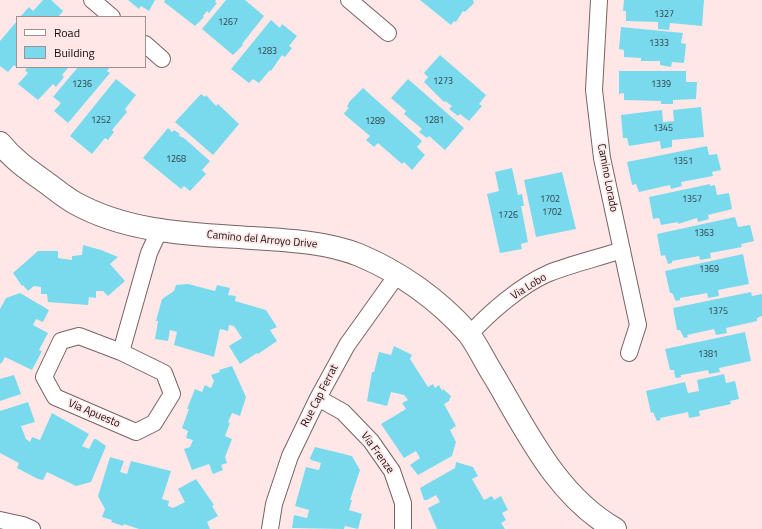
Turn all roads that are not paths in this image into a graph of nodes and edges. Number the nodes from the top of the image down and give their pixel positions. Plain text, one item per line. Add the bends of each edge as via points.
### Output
1 (92, 0) edge
2 (349, 0) edge
3 (599, 0) edge
4 (111, 16) edge
5 (388, 33) dead end
6 (146, 45) edge
7 (162, 59) dead end
8 (0, 143) edge
9 (159, 231) junction
10 (622, 250) junction
11 (397, 275) junction
12 (469, 335) junction
13 (121, 352) junction
14 (629, 353) dead end
15 (318, 398) junction
16 (0, 520) edge
17 (608, 527) edge
18 (32, 529) edge
19 (270, 529) edge
20 (403, 529) edge

1 - 4 street
2 - 5 street
3 - 10 street, Camino Lorado via 594,90 602,158
6 - 7 street
8 - 9 street, Camino del Arroyo Drive via 12,158 76,203 115,221
9 - 11 street, Camino del Arroyo Drive via 313,243 358,254
9 - 13 street via 149,254
10 - 12 street, Via Lobo via 548,274 514,294
10 - 14 street, Camino Lorado via 638,325
11 - 12 street, Camino del Arroyo Drive via 430,297
11 - 15 street, Rue Cap Ferrat via 347,345
12 - 17 street, Camino del Arroyo Drive via 541,456 573,497
13 - 13 street, Via Apuesto via 80,336 61,341 44,376 55,398 136,432 154,423 172,394 164,373
15 - 19 street, Rue Cap Ferrat via 290,456 274,504
15 - 20 street, Via Frenze via 343,412 371,442 392,471 403,503
16 - 18 street

